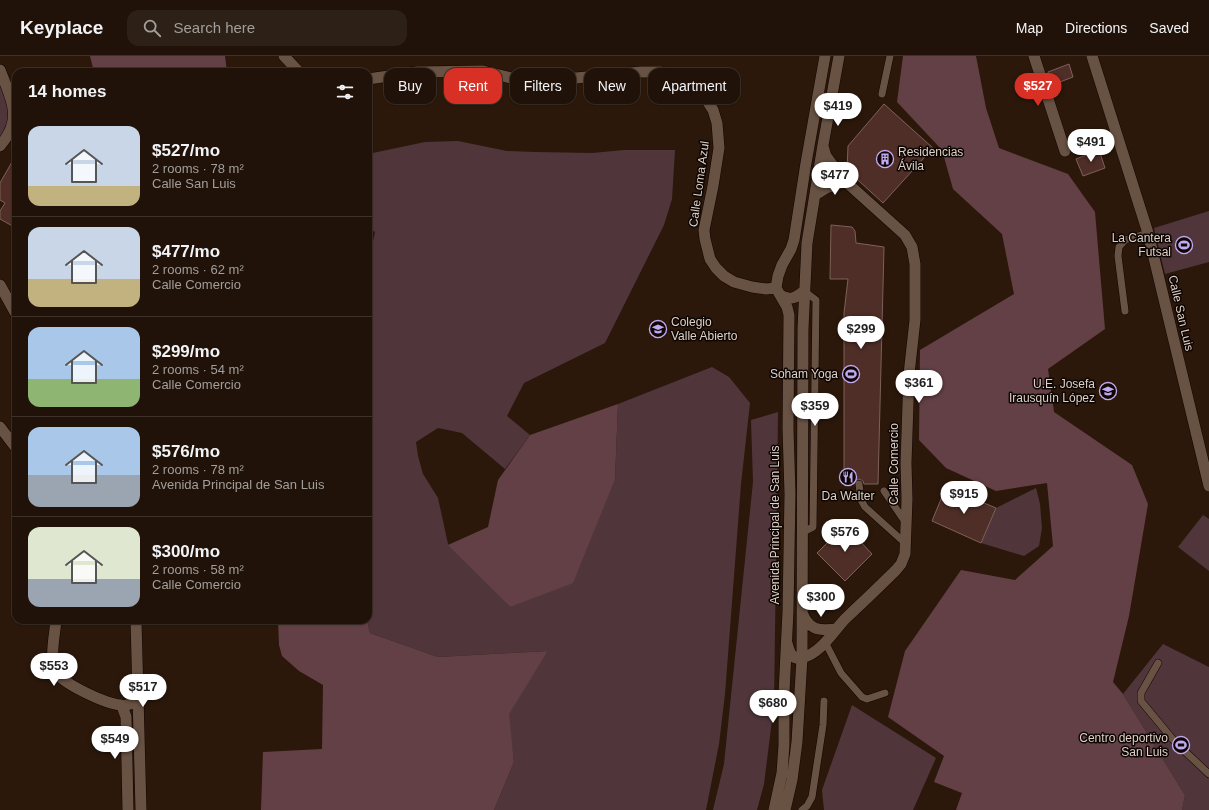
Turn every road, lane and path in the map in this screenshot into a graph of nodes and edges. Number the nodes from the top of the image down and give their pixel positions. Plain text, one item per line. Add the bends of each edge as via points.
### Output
1 (284, 56) edge
2 (825, 56) edge
3 (839, 56) edge
4 (890, 56) edge
5 (1034, 56) edge
6 (1092, 56) edge
7 (295, 68) edge
8 (0, 70) edge
9 (372, 78) edge
10 (882, 94) dead end
11 (12, 100) edge
12 (12, 124) edge
13 (823, 145) junction
14 (0, 146) edge
15 (1065, 151) dead end
16 (845, 181) junction
17 (815, 195) junction
18 (1148, 233) junction
19 (0, 285) edge
20 (778, 291) junction
21 (804, 291) junction
22 (12, 307) edge
23 (1125, 311) dead end
24 (0, 427) edge
25 (12, 443) edge
26 (860, 484) dead end
27 (1209, 486) edge
28 (884, 491) dead end
29 (906, 524) junction
30 (905, 544) junction
31 (802, 612) junction
32 (56, 624) edge
33 (136, 624) edge
34 (836, 629) junction
35 (787, 640) junction
36 (824, 642) junction
37 (802, 658) junction
38 (1158, 663) dead end
39 (139, 686) junction
40 (885, 693) dead end
41 (824, 701) dead end
42 (784, 703) junction
43 (800, 704) junction
44 (122, 706) junction
45 (1209, 774) edge
46 (128, 810) edge
47 (141, 810) edge
48 (774, 810) edge
49 (785, 810) edge
50 (802, 810) edge

1 - 7 street
2 - 20 street via 794,240 778,273
3 - 13 street
4 - 10 lane
5 - 15 street
6 - 18 street, Calle San Luis
8 - 11 street
9 - 20 street, Calle Loma Azul via 417,72 483,72 519,80 543,81 661,72 686,80 698,88 706,99 717,123 719,148 704,230 710,259 724,276 734,282
12 - 14 street via 10,132
13 - 16 street, Calle Comercio via 826,156
13 - 17 street
16 - 17 street
16 - 29 street, Calle Comercio via 905,235 912,247 915,264 915,320 908,381
17 - 21 street via 807,243
18 - 23 lane via 1125,240 1119,247
18 - 27 street, Calle San Luis
19 - 22 street
20 - 21 street, Calle Loma Azul via 783,297 792,299
20 - 35 street, Avenida Principal de San Luis via 787,307 790,329
21 - 31 street
24 - 25 street
26 - 30 lane via 861,500 865,507
28 - 29 lane
29 - 30 street, Calle Comercio
30 - 34 street, Calle Comercio via 901,564
31 - 34 street via 805,621 816,628 825,631
31 - 37 street
32 - 44 street via 53,656 56,671 65,681 87,693
33 - 39 street
34 - 36 street, Calle Comercio
35 - 37 street via 789,652 797,658
35 - 42 street, Avenida Principal de San Luis
36 - 37 street, Calle Comercio
36 - 40 lane via 841,673 862,697 867,699
37 - 43 street
38 - 45 lane via 1141,693 1140,701 1175,742
39 - 44 street via 133,702
39 - 47 street
41 - 50 lane via 812,797
42 - 43 street via 793,694
42 - 48 street, Avenida Principal de San Luis via 782,773
43 - 49 street via 792,780
44 - 46 street via 126,717

